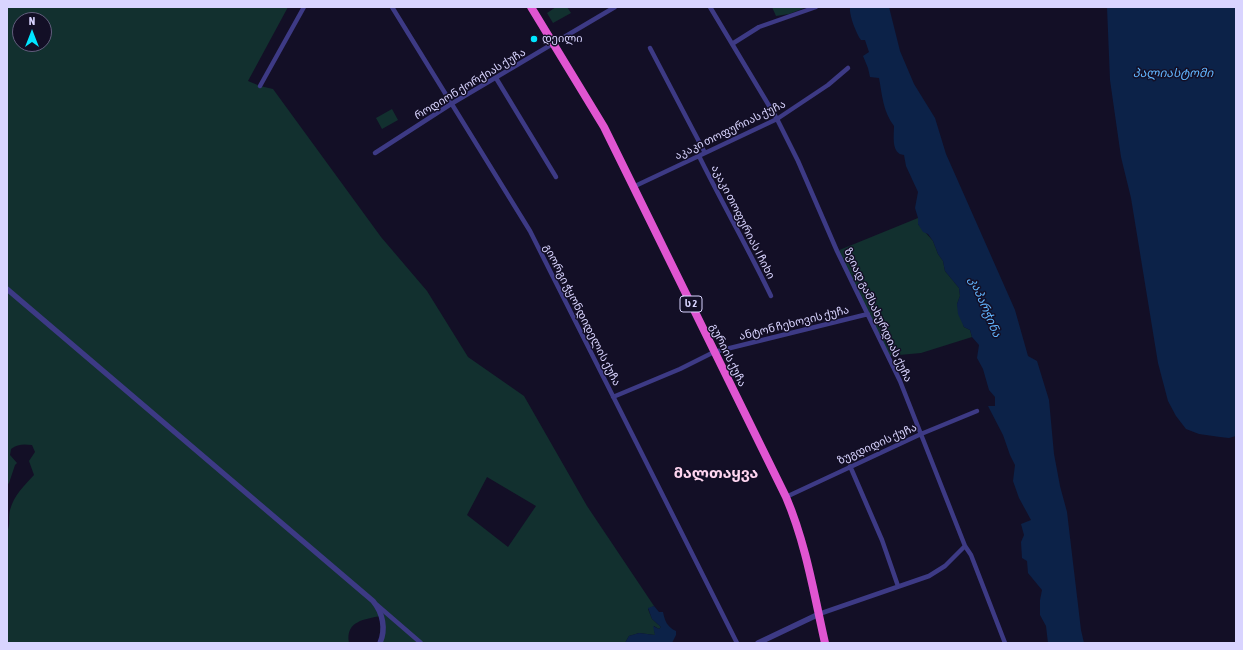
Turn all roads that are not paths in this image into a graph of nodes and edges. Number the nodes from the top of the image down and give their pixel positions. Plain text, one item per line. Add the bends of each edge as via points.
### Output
1 (304, 7) edge
2 (392, 7) edge
3 (531, 7) edge
4 (616, 7) edge
5 (710, 7) edge
6 (816, 7) edge
7 (554, 43) junction
8 (732, 44) junction
9 (650, 48) dead end
10 (848, 68) dead end
11 (496, 78) junction
12 (260, 86) dead end
13 (451, 104) junction
14 (777, 119) junction
15 (375, 153) dead end
16 (705, 153) junction
17 (699, 156) junction
18 (556, 177) dead end
19 (633, 187) junction
20 (7, 289) edge
21 (771, 296) dead end
22 (868, 314) junction
23 (714, 352) junction
24 (614, 397) junction
25 (977, 411) dead end
26 (921, 434) junction
27 (850, 466) junction
28 (786, 497) junction
29 (965, 546) junction
30 (898, 586) junction
31 (373, 602) junction
32 (819, 614) junction
33 (380, 643) edge
34 (421, 643) edge
35 (737, 643) edge
36 (758, 643) edge
37 (825, 643) edge
38 (1005, 643) edge

1 - 12 street
2 - 13 street, გიორგი ჭყონდიდელის ქუჩა
3 - 7 highway, გურიის ქუჩა / ს 2
4 - 7 street, როდიონ ქორქიას ქუჩა
5 - 8 street, ზვიად გამსახურდიას ქუჩა
6 - 8 street via 759,26
7 - 11 street, როდიონ ქორქიას ქუჩა
7 - 19 highway, გურიის ქუჩა / ს 2 via 604,127
8 - 14 street, ზვიად გამსახურდიას ქუჩა
9 - 16 street, აკაკი თოფურიას I ჩიხი
10 - 14 street, აკაკი თოფურიას ქუჩა via 828,86
11 - 13 street, როდიონ ქორქიას ქუჩა
11 - 18 street
13 - 15 street, როდიონ ქორქიას ქუჩა
13 - 24 street, გიორგი ჭყონდიდელის ქუჩა via 530,231
14 - 16 street, აკაკი თოფურიას ქუჩა
14 - 22 street, ზვიად გამსახურდიას ქუჩა
16 - 17 street, აკაკი თოფურიას ქუჩა
17 - 19 street, აკაკი თოფურიას ქუჩა
17 - 21 street, აკაკი თოფურიას I ჩიხი
19 - 23 highway, გურიის ქუჩა / ს 2
20 - 31 street
22 - 23 street, ანტონ ჩეხოვის ქუჩა
22 - 26 street, ზვიად გამსახურდიას ქუჩა via 900,381
23 - 24 street, ანტონ ჩეხოვის ქუჩა
23 - 28 highway, გურიის ქუჩა / ს 2
24 - 35 street, გიორგი ჭყონდიდელის ქუჩა
25 - 26 street, ზუგდიდის ქუჩა
26 - 27 street, ზუგდიდის ქუჩა
26 - 29 street, ზვიად გამსახურდიას ქუჩა
27 - 28 street, ზუგდიდის ქუჩა
27 - 30 street via 882,540
28 - 32 highway, გურიის ქუჩა / ს 2 via 804,548
29 - 30 street via 945,566 929,576
29 - 38 street, ზვიად გამსახურდიას ქუჩა via 971,555
30 - 32 street
31 - 33 street via 382,616 384,627
31 - 34 street
32 - 36 street
32 - 37 highway, გურიის ქუჩა / ს 2

